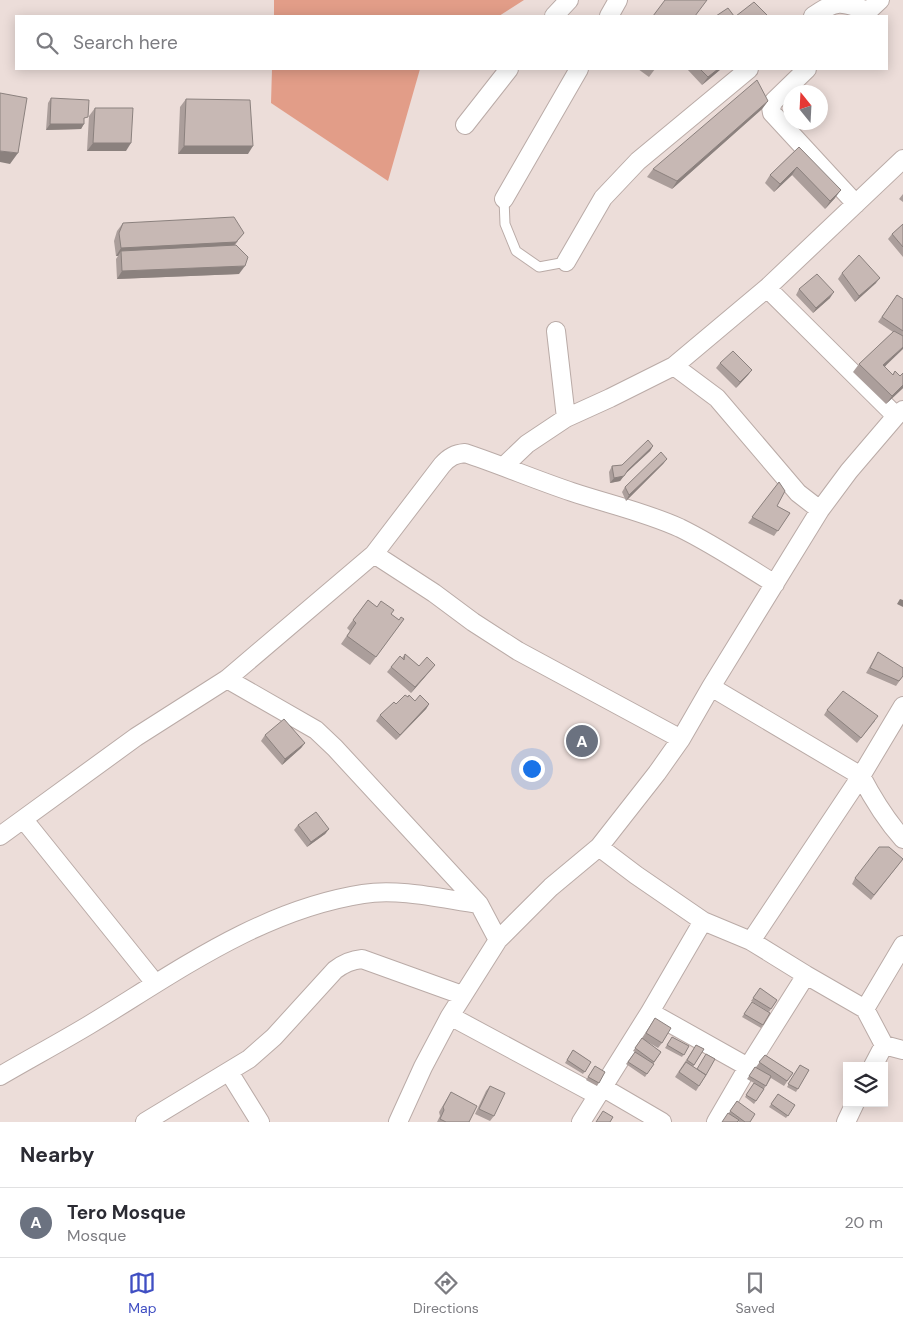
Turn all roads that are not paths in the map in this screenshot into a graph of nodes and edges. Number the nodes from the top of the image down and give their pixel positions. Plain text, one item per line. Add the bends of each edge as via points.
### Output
1 (569, 0) edge
2 (618, 0) edge
3 (870, 9) edge
4 (555, 15) edge
5 (610, 15) edge
6 (814, 15) edge
7 (508, 70) edge
8 (578, 70) edge
9 (748, 70) edge
10 (806, 70) edge
11 (466, 125) dead end
12 (903, 159) edge
13 (504, 199) joint
14 (856, 204) junction
15 (566, 262) joint
16 (767, 288) junction
17 (556, 331) dead end
18 (674, 366) junction
19 (899, 413) edge
20 (566, 418) junction
21 (504, 466) junction
22 (820, 510) junction
23 (374, 554) junction
24 (775, 584) junction
25 (227, 679) junction
26 (711, 687) junction
27 (903, 706) edge
28 (681, 739) junction
29 (860, 776) junction
30 (24, 820) junction
31 (0, 836) edge
32 (903, 839) edge
33 (599, 847) junction
34 (479, 904) junction
35 (703, 921) junction
36 (498, 940) junction
37 (751, 941) junction
38 (903, 944) edge
39 (806, 976) junction
40 (155, 983) junction
41 (462, 996) junction
42 (865, 1009) junction
43 (650, 1012) junction
44 (450, 1016) junction
45 (884, 1045) junction
46 (903, 1050) edge
47 (875, 1062) edge
48 (748, 1067) junction
49 (230, 1072) junction
50 (0, 1076) edge
51 (600, 1091) junction
52 (853, 1107) edge
53 (145, 1122) edge
54 (260, 1122) edge
55 (398, 1122) edge
56 (581, 1122) edge
57 (662, 1122) edge
58 (716, 1122) edge
59 (846, 1122) edge

1 - 4 street
2 - 5 street
3 - 6 street via 834,2
7 - 11 street
8 - 13 street
9 - 15 street via 638,161 603,198
10 - 14 street via 774,101 772,113
12 - 14 street
13 - 15 lane via 505,224 516,250 539,267
14 - 16 street
16 - 18 street
16 - 19 street
17 - 20 street
18 - 20 street
18 - 22 street via 716,398 798,493
19 - 22 street
20 - 21 street via 527,444
21 - 23 street via 465,453 452,456
21 - 24 street via 680,528
22 - 24 street
23 - 25 street
23 - 28 street via 518,651
24 - 26 street
25 - 30 street via 136,737
25 - 34 street via 316,730
26 - 28 street
26 - 29 street
27 - 29 street
28 - 33 street
29 - 32 street
29 - 37 street
30 - 31 street
30 - 40 street
33 - 35 street
33 - 36 street
34 - 36 street
34 - 40 street via 386,893 331,901 254,928
35 - 37 street
35 - 43 street
36 - 41 street
37 - 39 street
38 - 42 street
39 - 42 street
39 - 48 street
40 - 50 street
41 - 44 street
41 - 49 street via 362,959 350,961 335,970 274,1037
42 - 45 street
43 - 48 street
43 - 51 street
44 - 51 street
44 - 55 street
45 - 46 street
45 - 47 street
48 - 58 street
49 - 53 street
49 - 54 street
51 - 56 street
51 - 57 street
52 - 59 street

